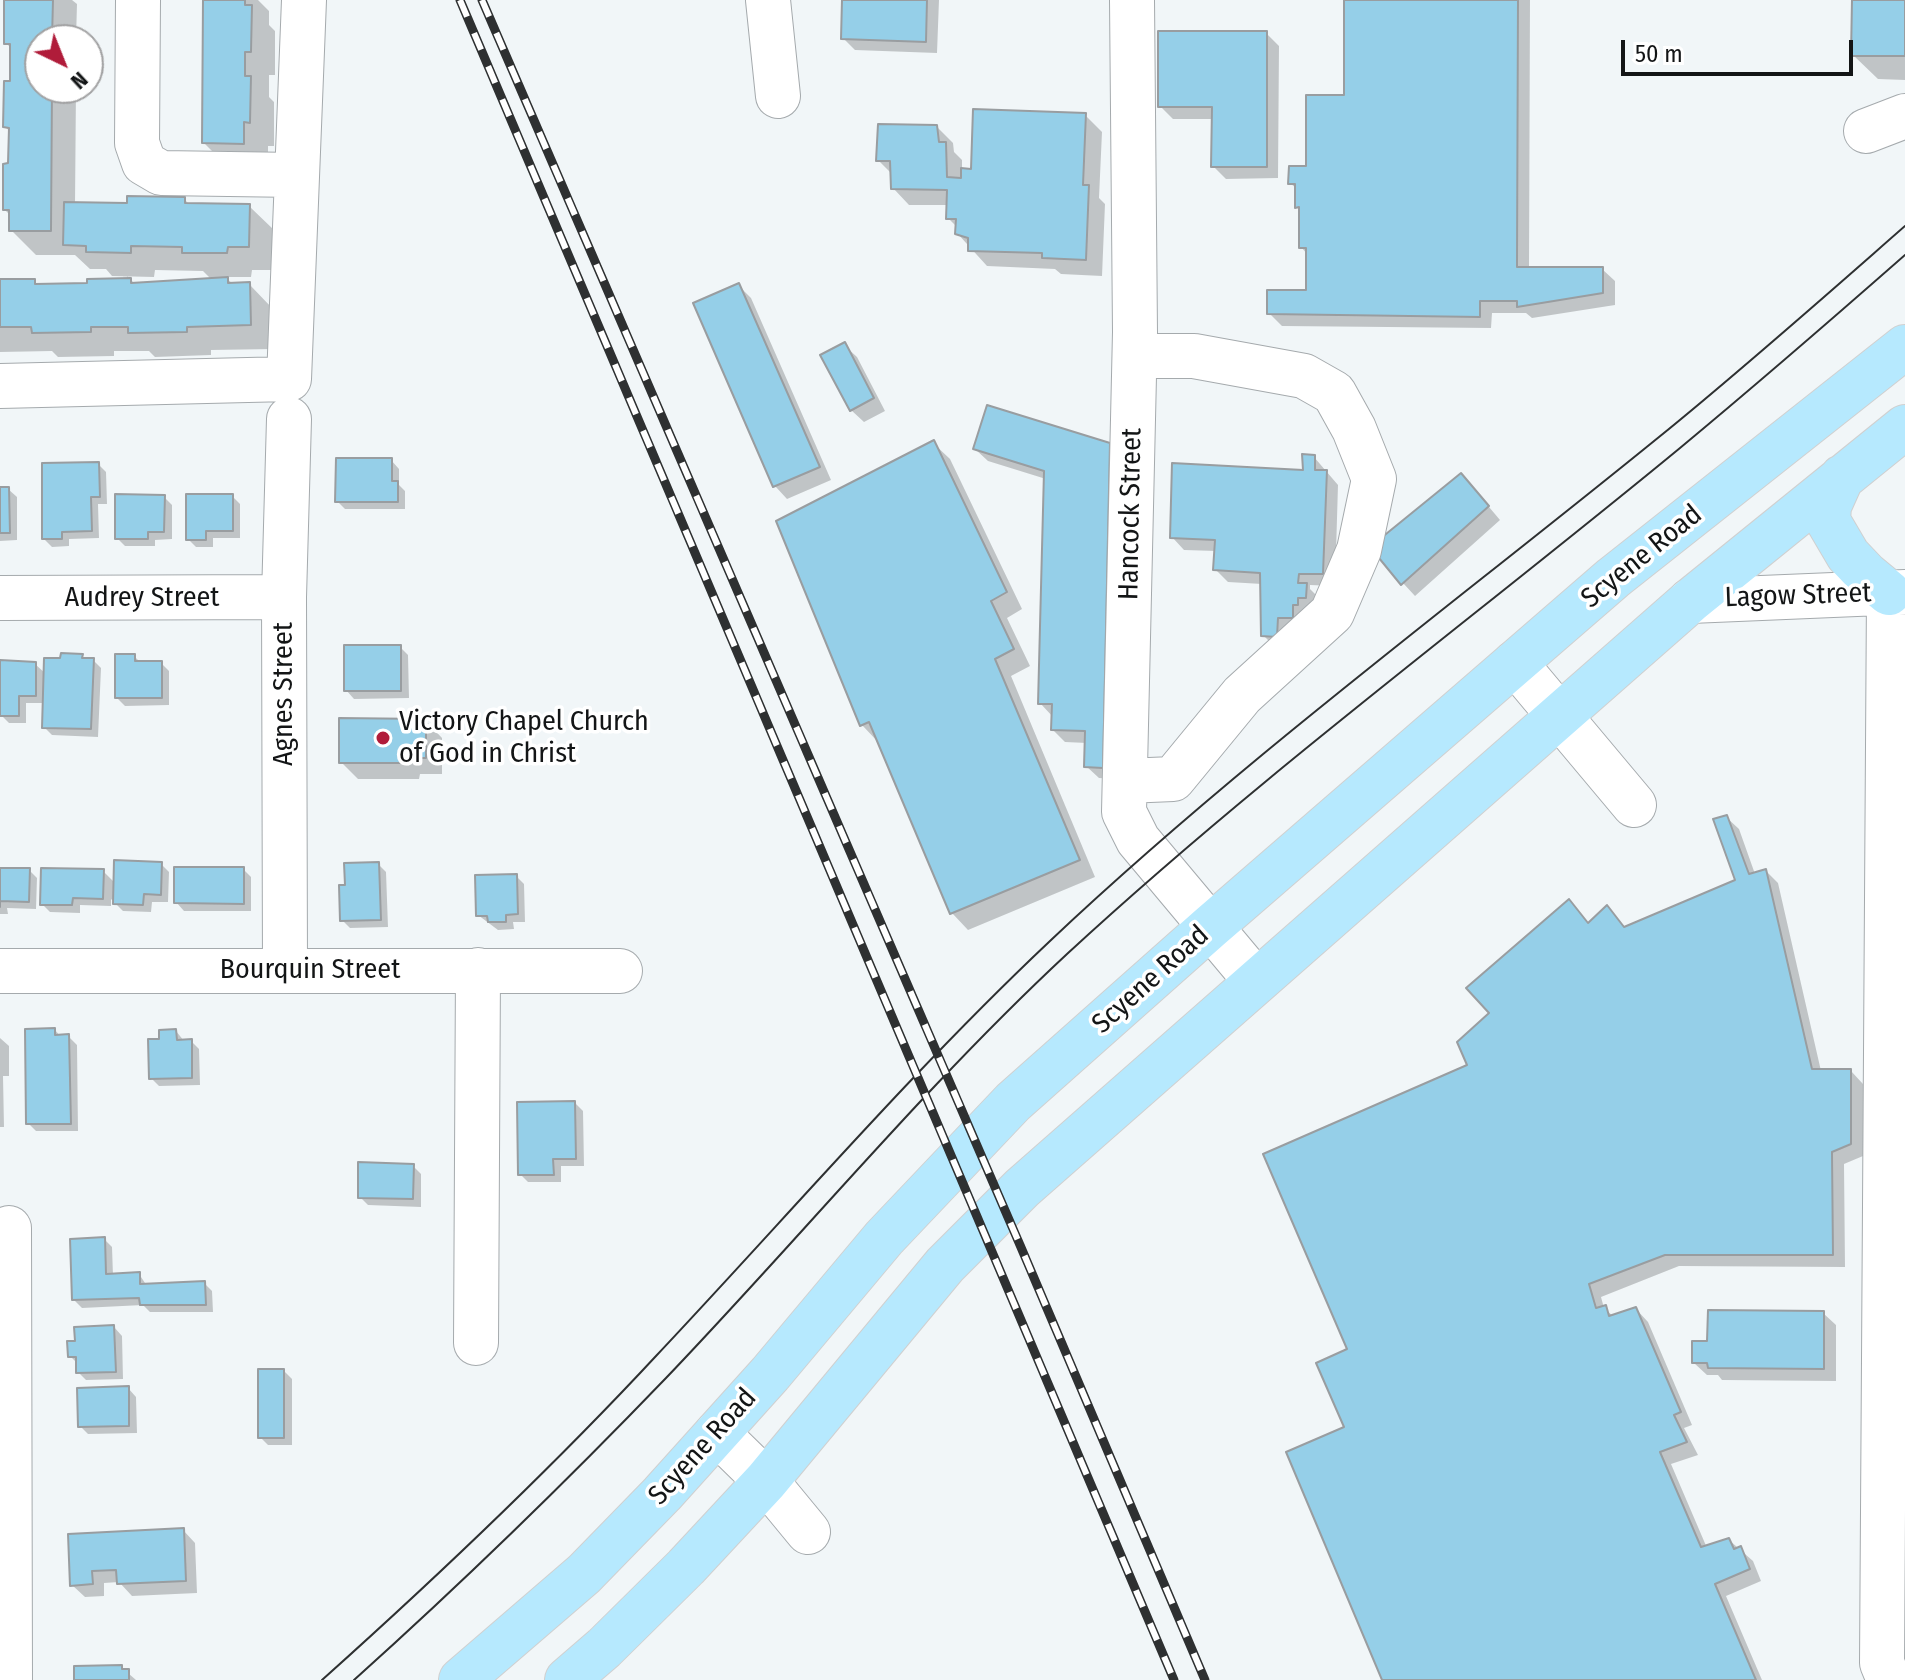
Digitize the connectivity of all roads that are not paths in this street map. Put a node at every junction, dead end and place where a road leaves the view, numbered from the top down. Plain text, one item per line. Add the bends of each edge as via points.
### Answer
1 (138, 0) edge
2 (768, 0) edge
3 (1132, 0) edge
4 (304, 19) edge
5 (778, 96) dead end
6 (297, 175) junction
7 (1905, 347) edge
8 (1135, 356) junction
9 (0, 386) edge
10 (289, 399) junction
11 (1905, 427) edge
12 (1842, 477) junction
13 (1897, 592) edge
14 (284, 597) junction
15 (0, 598) edge
16 (1690, 601) junction
17 (1515, 663) junction
18 (1559, 716) junction
19 (1126, 781) junction
20 (1634, 805) dead end
21 (1209, 928) junction
22 (285, 969) junction
23 (478, 970) junction
24 (0, 971) edge
25 (620, 971) dead end
26 (1256, 981) junction
27 (9, 1228) dead end
28 (476, 1343) dead end
29 (717, 1433) junction
30 (766, 1481) junction
31 (5, 1502) edge
32 (808, 1532) dead end
33 (10, 1680) edge
34 (461, 1680) edge
35 (567, 1680) edge
36 (1889, 1680) edge

1 - 6 street via 137,143 144,163 161,173
2 - 5 street
3 - 8 street, Hancock Street
4 - 6 street, Agnes Street
6 - 10 street, Agnes Street
7 - 17 main road, Scyene Road via 1613,578
8 - 19 street, Hancock Street
8 - 19 street via 1194,356 1304,376 1334,393 1374,479 1359,550 1332,613 1242,695 1173,779
9 - 10 street
10 - 14 street, Agnes Street
11 - 12 main road
12 - 13 main road via 1828,521 1866,574
12 - 16 main road
13 - 16 street, Lagow Street
13 - 36 street via 1882,1663
14 - 15 street, Audrey Street
14 - 22 street, Agnes Street
16 - 18 main road
17 - 18 street
17 - 21 main road, Scyene Road
18 - 20 street
18 - 26 main road
19 - 21 street, Hancock Street via 1124,812 1138,840
21 - 26 street, Hancock Street
21 - 29 main road, Scyene Road via 964,1152
22 - 23 street, Bourquin Street
22 - 24 street, Bourquin Street
23 - 25 street, Bourquin Street
23 - 28 street
26 - 30 main road via 1022,1188 954,1256
27 - 31 street
29 - 30 street
29 - 34 main road, Scyene Road via 584,1574
30 - 32 street
30 - 35 main road via 686,1567
31 - 33 street

